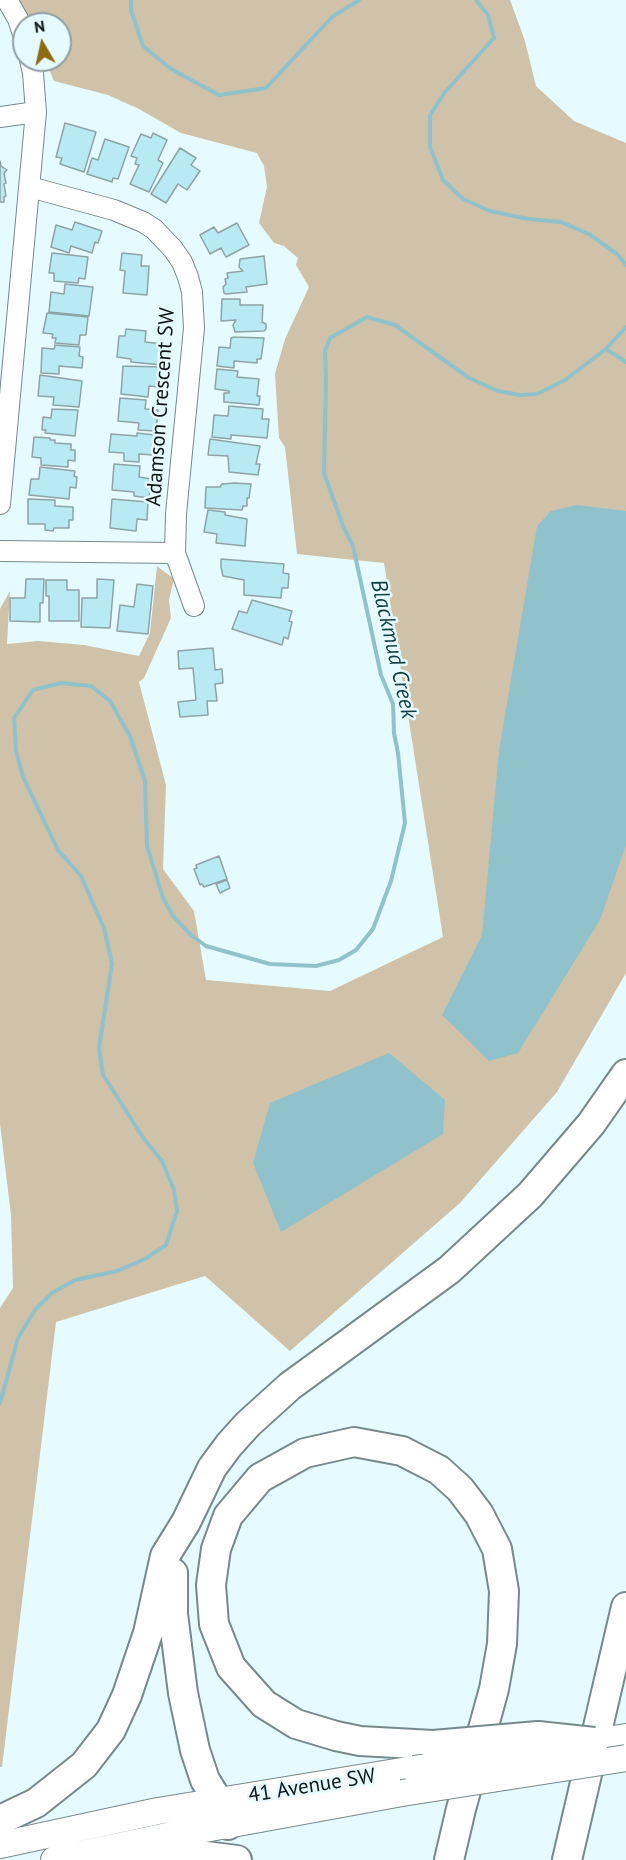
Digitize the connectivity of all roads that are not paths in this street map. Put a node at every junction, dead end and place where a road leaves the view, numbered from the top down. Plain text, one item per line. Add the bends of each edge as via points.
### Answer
1 (33, 72) edge
2 (36, 112) junction
3 (0, 117) edge
4 (30, 187) junction
5 (9, 326) edge
6 (0, 504) edge
7 (0, 551) edge
8 (176, 553) junction
9 (194, 606) dead end
10 (626, 1074) edge
11 (186, 1522) junction
12 (626, 1606) edge
13 (626, 1737) edge
14 (594, 1742) junction
15 (626, 1758) edge
16 (223, 1813) junction
17 (0, 1820) edge
18 (0, 1845) edge
19 (54, 1860) edge
20 (71, 1860) edge
21 (237, 1860) edge
22 (449, 1860) edge
23 (567, 1860) edge

1 - 2 street
2 - 3 street
2 - 4 street
4 - 5 street
4 - 8 street, Adamson Crescent SW via 143,222 174,249 188,277 194,327 176,514
5 - 6 street
7 - 8 street
8 - 9 street, Adamson Crescent SW
10 - 11 highway via 591,1124 530,1195 449,1270 290,1386 248,1424 212,1468
11 - 16 highway via 173,1574 173,1614 183,1693 195,1750 205,1780
11 - 17 highway via 165,1556 148,1633 111,1730 84,1765 36,1803
12 - 23 highway
13 - 14 main road, 41 Avenue SW
14 - 16 main road, 41 Avenue SW, bridge via 414,1769
14 - 22 highway, bridge via 538,1736 433,1744 360,1741 296,1724 264,1704 231,1667 214,1624 210,1585 216,1549 228,1516 260,1478 305,1452 354,1443 402,1451 439,1470 460,1489 479,1514 497,1549 504,1591 502,1644 494,1689 460,1809
15 - 16 main road, 41 Avenue SW, bridge via 402,1793
16 - 18 main road, 41 Avenue SW via 158,1811
16 - 19 main road, 41 Avenue SW via 128,1843
20 - 21 highway via 179,1854

